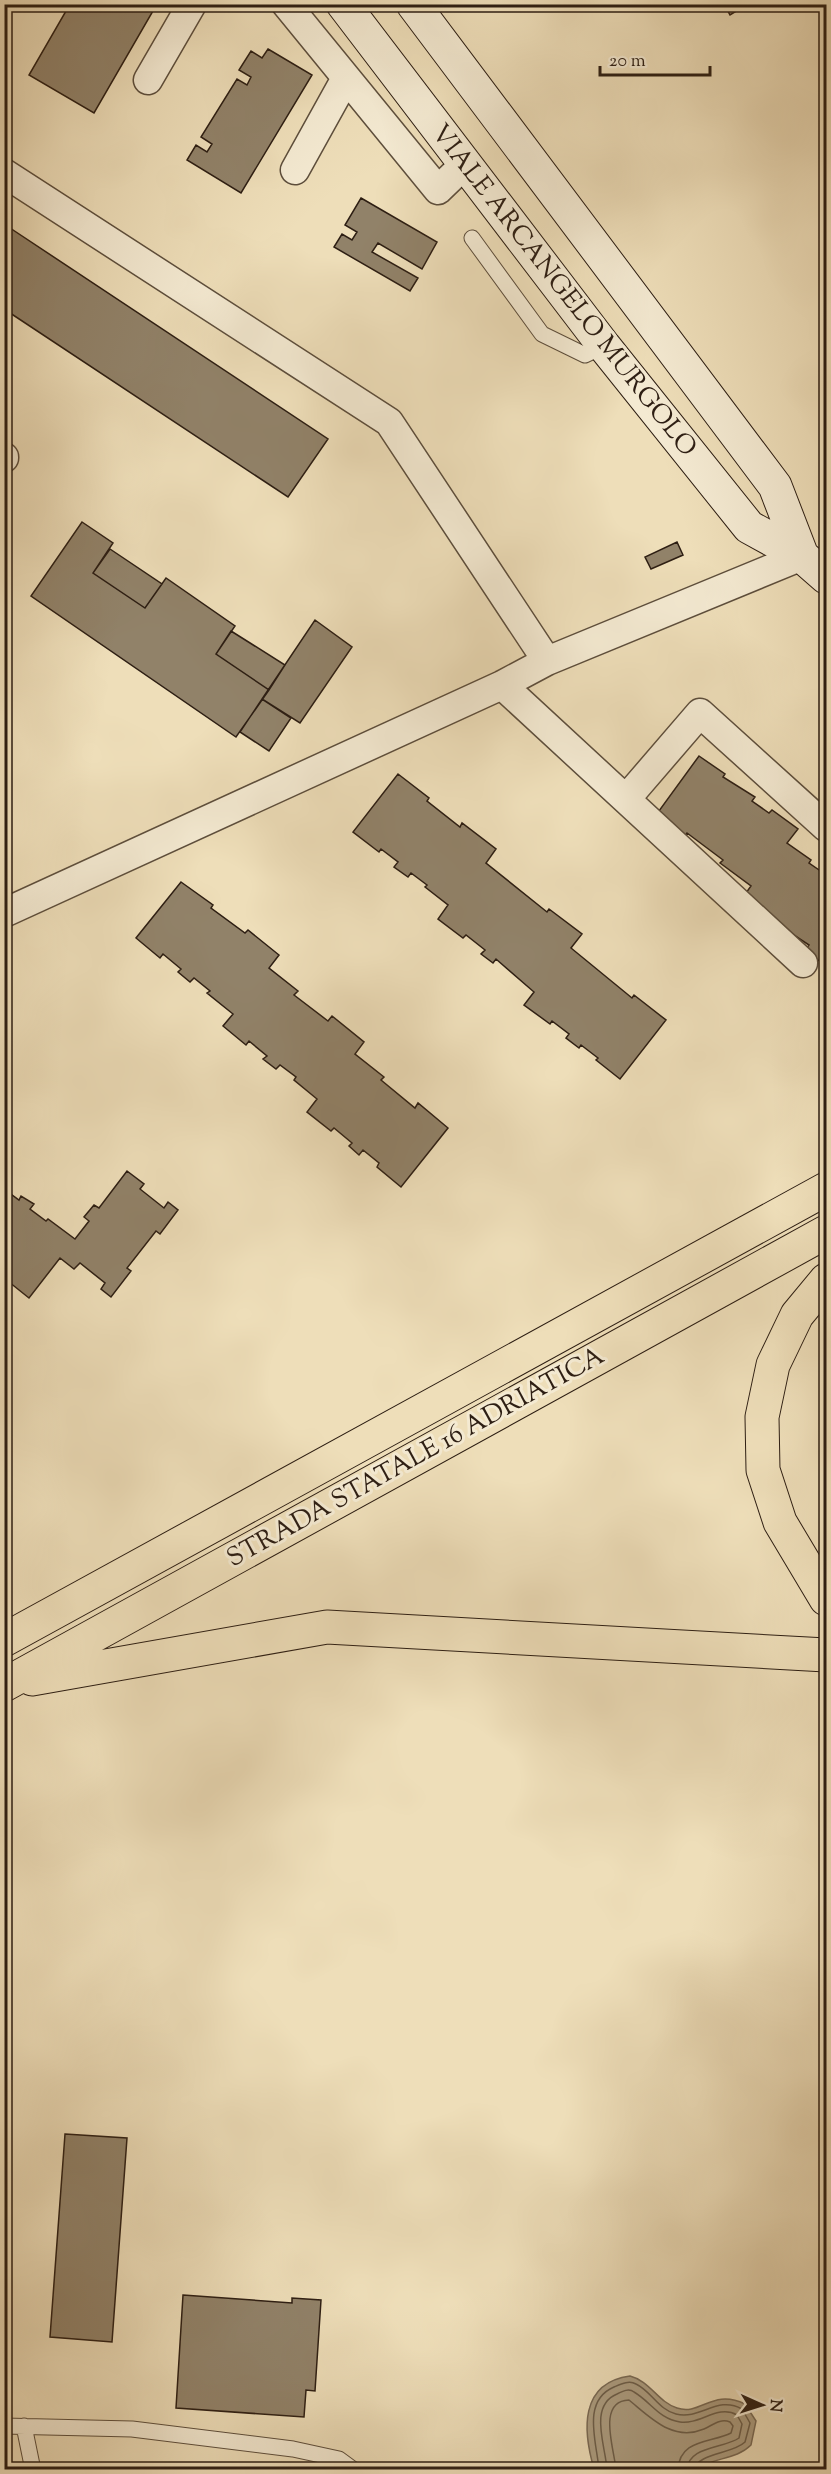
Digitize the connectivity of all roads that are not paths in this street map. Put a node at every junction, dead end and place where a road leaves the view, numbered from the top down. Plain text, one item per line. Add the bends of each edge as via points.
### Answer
1 (192, 4) edge
2 (286, 4) edge
3 (343, 4) edge
4 (420, 10) edge
5 (345, 78) junction
6 (148, 80) dead end
7 (465, 164) junction
8 (295, 170) dead end
9 (4, 173) edge
10 (472, 238) dead end
11 (604, 346) junction
12 (802, 556) junction
13 (826, 577) edge
14 (548, 661) junction
15 (502, 685) junction
16 (626, 799) junction
17 (826, 826) edge
18 (4, 913) edge
19 (803, 963) dead end
20 (826, 1189) edge
21 (826, 1232) edge
22 (826, 1280) edge
23 (826, 1599) edge
24 (4, 1640) edge
25 (826, 1655) edge
26 (6, 1684) edge
27 (4, 2426) edge
28 (24, 2426) junction
29 (33, 2469) edge
30 (354, 2469) edge

1 - 6 street
2 - 5 street
3 - 7 main road, VIALE ARCANGELO MURGOLO
4 - 12 main road, VIALE ARCANGELO MURGOLO via 775,486
5 - 7 street via 438,190
5 - 8 street
7 - 11 main road, VIALE ARCANGELO MURGOLO
9 - 14 street via 389,422
10 - 11 lane via 542,334 585,355
11 - 12 main road, VIALE ARCANGELO MURGOLO via 748,527
12 - 13 main road, VIALE ARCANGELO MURGOLO
12 - 14 street
14 - 15 street
15 - 16 street
15 - 18 street
16 - 17 street via 700,712
16 - 19 street
20 - 24 highway, STRADA STATALE 16 ADRIATICA
21 - 26 highway, STRADA STATALE 16 ADRIATICA
22 - 23 highway via 797,1315 772,1365 762,1417 763,1470 780,1522
25 - 26 highway via 327,1627
27 - 28 lane
28 - 29 lane
28 - 30 lane via 132,2429 293,2449 339,2459

